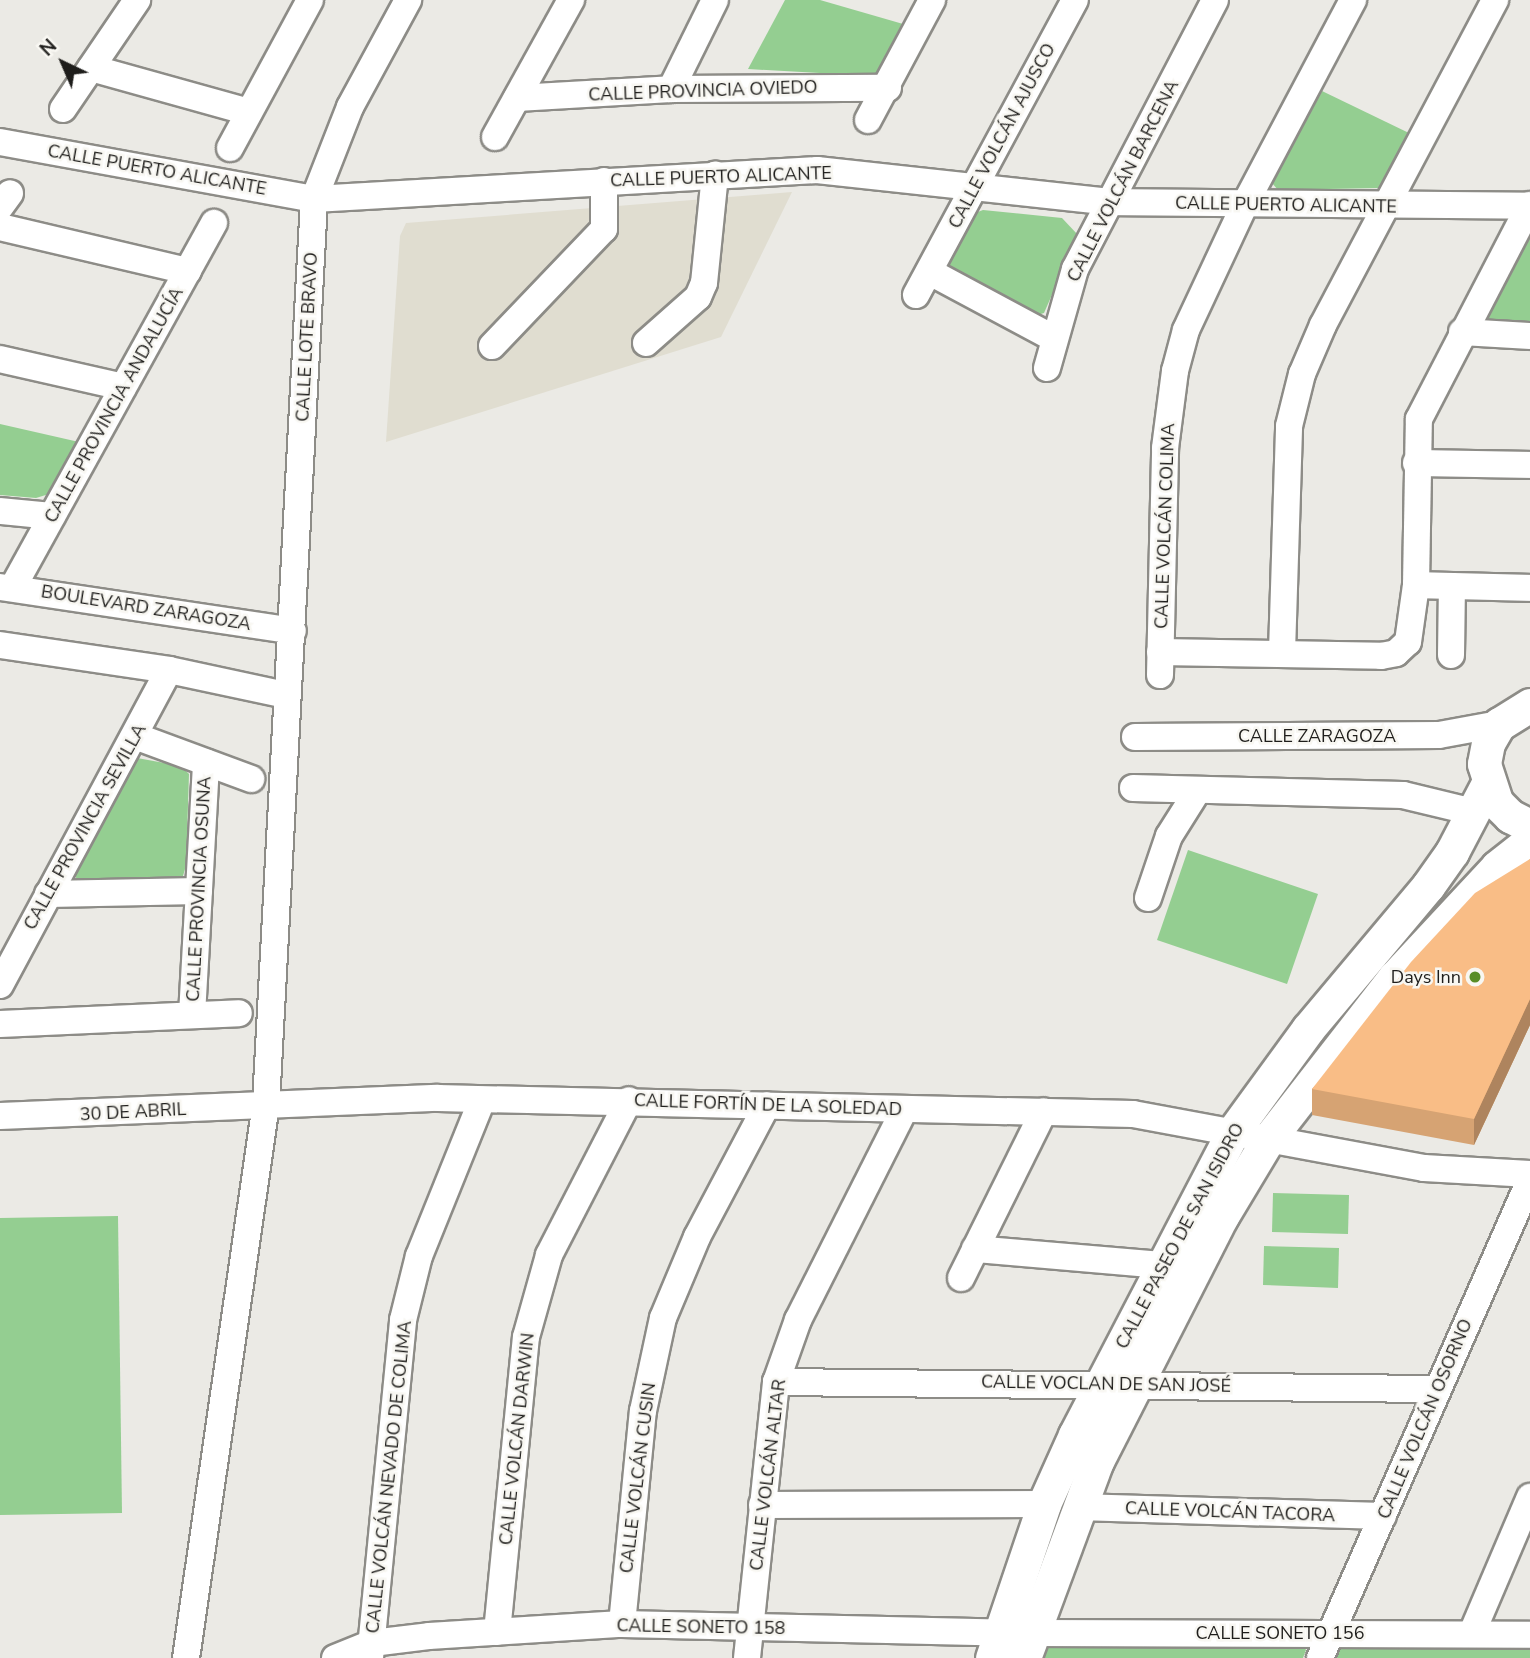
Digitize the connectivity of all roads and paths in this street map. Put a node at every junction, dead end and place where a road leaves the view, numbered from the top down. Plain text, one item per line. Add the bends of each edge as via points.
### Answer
1 (137, 0) edge
2 (310, 0) edge
3 (408, 0) edge
4 (571, 0) edge
5 (715, 0) edge
6 (932, 0) edge
7 (1075, 0) edge
8 (1215, 0) edge
9 (1353, 0) edge
10 (1495, 0) edge
11 (91, 68) junction
12 (888, 88) junction
13 (671, 89) junction
14 (517, 98) junction
15 (63, 109) dead end
16 (249, 112) junction
17 (868, 120) dead end
18 (495, 137) dead end
19 (0, 142) edge
20 (230, 148) dead end
21 (715, 175) junction
22 (604, 181) junction
23 (975, 188) junction
24 (314, 199) junction
25 (1112, 202) junction
26 (1245, 204) junction
27 (1386, 206) junction
28 (1530, 206) edge
29 (214, 223) dead end
30 (0, 227) edge
31 (188, 271) junction
32 (930, 272) junction
33 (916, 295) dead end
34 (1462, 332) junction
35 (1530, 336) edge
36 (1053, 338) junction
37 (646, 343) dead end
38 (492, 345) dead end
39 (0, 359) edge
40 (1047, 368) dead end
41 (123, 387) junction
42 (1416, 463) junction
43 (1530, 465) edge
44 (0, 511) edge
45 (52, 516) junction
46 (1416, 585) junction
47 (1452, 586) junction
48 (7, 587) edge
49 (1530, 588) edge
50 (293, 631) junction
51 (0, 645) edge
52 (1282, 652) junction
53 (1451, 655) dead end
54 (169, 670) junction
55 (286, 695) junction
56 (1530, 705) edge
57 (1499, 724) junction
58 (135, 736) junction
59 (1135, 737) dead end
60 (206, 762) junction
61 (251, 779) dead end
62 (1133, 788) dead end
63 (1198, 790) junction
64 (1481, 799) junction
65 (1530, 826) edge
66 (1530, 841) edge
67 (199, 891) junction
68 (48, 894) junction
69 (1148, 898) dead end
70 (0, 985) edge
71 (239, 1013) dead end
72 (192, 1015) junction
73 (0, 1024) edge
74 (482, 1100) junction
75 (629, 1100) junction
76 (266, 1104) junction
77 (767, 1105) junction
78 (904, 1110) junction
79 (1045, 1111) junction
80 (0, 1116) edge
81 (1233, 1132) junction
82 (1267, 1142) junction
83 (1530, 1174) edge
84 (1530, 1180) edge
85 (975, 1250) junction
86 (1160, 1265) junction
87 (961, 1278) dead end
88 (776, 1382) junction
89 (1101, 1383) junction
90 (1134, 1383) junction
91 (1436, 1389) junction
92 (1530, 1497) edge
93 (1044, 1504) junction
94 (762, 1505) junction
95 (1078, 1507) junction
96 (1383, 1517) junction
97 (622, 1625) junction
98 (750, 1628) junction
99 (497, 1632) junction
100 (1472, 1633) junction
101 (1331, 1634) junction
102 (1530, 1634) edge
103 (1011, 1645) edge
104 (371, 1651) edge
105 (186, 1658) edge
106 (335, 1658) edge
107 (747, 1658) edge
108 (1320, 1658) edge

1 - 11 street
2 - 16 street
3 - 24 street, CALLE LOTE BRAVO via 350,107
4 - 14 street
5 - 13 street
6 - 12 street
7 - 23 street, CALLE VOLCÁN AJUSCO
8 - 25 street, CALLE VOLCÁN BARCENA
9 - 26 street, CALLE VOLCÁN COLIMA
10 - 27 street
11 - 15 street
11 - 16 street
12 - 13 street, CALLE PROVINCIA OVIEDO
12 - 17 street
13 - 14 street, CALLE PROVINCIA OVIEDO
14 - 18 street
16 - 20 street
19 - 24 street, CALLE PUERTO ALICANTE
21 - 22 street, CALLE PUERTO ALICANTE
21 - 23 street, CALLE PUERTO ALICANTE via 817,170
21 - 37 street via 704,283 691,305
22 - 24 street, CALLE PUERTO ALICANTE
22 - 38 street via 604,229
23 - 25 street, CALLE PUERTO ALICANTE
23 - 32 street, CALLE VOLCÁN AJUSCO
24 - 50 street, CALLE LOTE BRAVO
25 - 26 street, CALLE PUERTO ALICANTE
25 - 36 street, CALLE VOLCÁN BARCENA via 1075,269
26 - 27 street, CALLE PUERTO ALICANTE
26 - 52 street, CALLE VOLCÁN COLIMA via 1201,292 1175,371 1165,448 1160,663
27 - 28 street, CALLE PUERTO ALICANTE
27 - 52 street via 1323,325 1302,374 1289,426
28 - 34 street
29 - 31 street, CALLE PROVINCIA ANDALUCÍA
30 - 31 street
31 - 41 street, CALLE PROVINCIA ANDALUCÍA
32 - 33 street, CALLE VOLCÁN AJUSCO
32 - 36 street
34 - 35 street
34 - 42 street via 1425,402
36 - 40 street, CALLE VOLCÁN BARCENA
39 - 41 street
41 - 45 street, CALLE PROVINCIA ANDALUCÍA
42 - 43 street
42 - 46 street
44 - 45 street
45 - 48 street, CALLE PROVINCIA ANDALUCÍA
46 - 47 street
46 - 52 street via 1408,642 1396,653
47 - 49 street
47 - 53 street
48 - 50 street, BOULEVARD ZARAGOZA
50 - 55 street, CALLE LOTE BRAVO
51 - 54 street
54 - 55 street
54 - 58 street, CALLE PROVINCIA SEVILLA
55 - 76 street, CALLE LOTE BRAVO
56 - 57 main road
57 - 59 street, CALLE ZARAGOZA via 1439,735
57 - 64 main road via 1488,743
58 - 60 street
58 - 68 street, CALLE PROVINCIA SEVILLA
60 - 61 street
60 - 67 street, CALLE PROVINCIA OSUNA
62 - 63 street
63 - 64 street
63 - 69 street via 1169,836
64 - 65 main road
64 - 81 main road, CALLE PASEO DE SAN ISIDRO via 1428,886 1308,1029
66 - 82 main road, CALLE PASEO DE SAN ISIDRO via 1488,877 1394,978
67 - 68 street
67 - 72 street, CALLE PROVINCIA OSUNA
68 - 70 street, CALLE PROVINCIA SEVILLA
71 - 72 street
72 - 73 street
74 - 75 street, CALLE FORTÍN DE LA SOLEDAD
74 - 76 street, CALLE FORTÍN DE LA SOLEDAD
74 - 104 street, CALLE VOLCÁN NEVADO DE COLIMA via 419,1256 403,1320
75 - 77 street, CALLE FORTÍN DE LA SOLEDAD
75 - 99 street, CALLE VOLCÁN DARWIN via 549,1255 526,1338
76 - 80 street, 30 DE ABRIL via 130,1114
76 - 105 street, CALLE LOTE BRAVO
77 - 78 street, CALLE FORTÍN DE LA SOLEDAD
77 - 97 street, CALLE VOLCÁN CUSIN via 697,1237 663,1318 643,1411
78 - 79 street, CALLE FORTÍN DE LA SOLEDAD
78 - 88 street, CALLE VOLCÁN ALTAR via 799,1320
79 - 81 street, CALLE FORTÍN DE LA SOLEDAD via 1133,1114
79 - 85 street
81 - 82 street, CALLE FORTÍN DE LA SOLEDAD
81 - 86 main road, CALLE PASEO DE SAN ISIDRO
82 - 83 street, CALLE FORTÍN DE LA SOLEDAD via 1423,1168
82 - 90 main road, CALLE PASEO DE SAN ISIDRO
84 - 91 street, CALLE VOLCÁN OSORNO
85 - 86 street
85 - 87 street
86 - 89 main road, CALLE PASEO DE SAN ISIDRO
88 - 89 street, CALLE VOCLAN DE SAN JOSÉ
88 - 94 street, CALLE VOLCÁN ALTAR
89 - 90 street, CALLE VOCLAN DE SAN JOSÉ
89 - 93 main road, CALLE PASEO DE SAN ISIDRO
90 - 91 street, CALLE VOCLAN DE SAN JOSÉ
90 - 95 main road, CALLE PASEO DE SAN ISIDRO
91 - 96 street, CALLE VOLCÁN OSORNO
92 - 100 street
93 - 94 street
93 - 103 main road, CALLE PASEO DE SAN ISIDRO
94 - 98 street, CALLE VOLCÁN ALTAR
95 - 96 street, CALLE VOLCÁN TACORA
95 - 103 main road, CALLE PASEO DE SAN ISIDRO
96 - 101 street, CALLE VOLCÁN OSORNO
97 - 98 street, CALLE SONETO 158
97 - 99 street, CALLE SONETO 158
98 - 103 street, CALLE SONETO 158
98 - 107 street, CALLE VOLCÁN ALTAR
99 - 104 street, CALLE SONETO 158
100 - 101 street, CALLE SONETO 156
100 - 102 street, CALLE SONETO 156
101 - 103 street, CALLE SONETO 156
101 - 108 street, CALLE VOLCÁN OSORNO
104 - 106 street, CALLE SONETO 158

